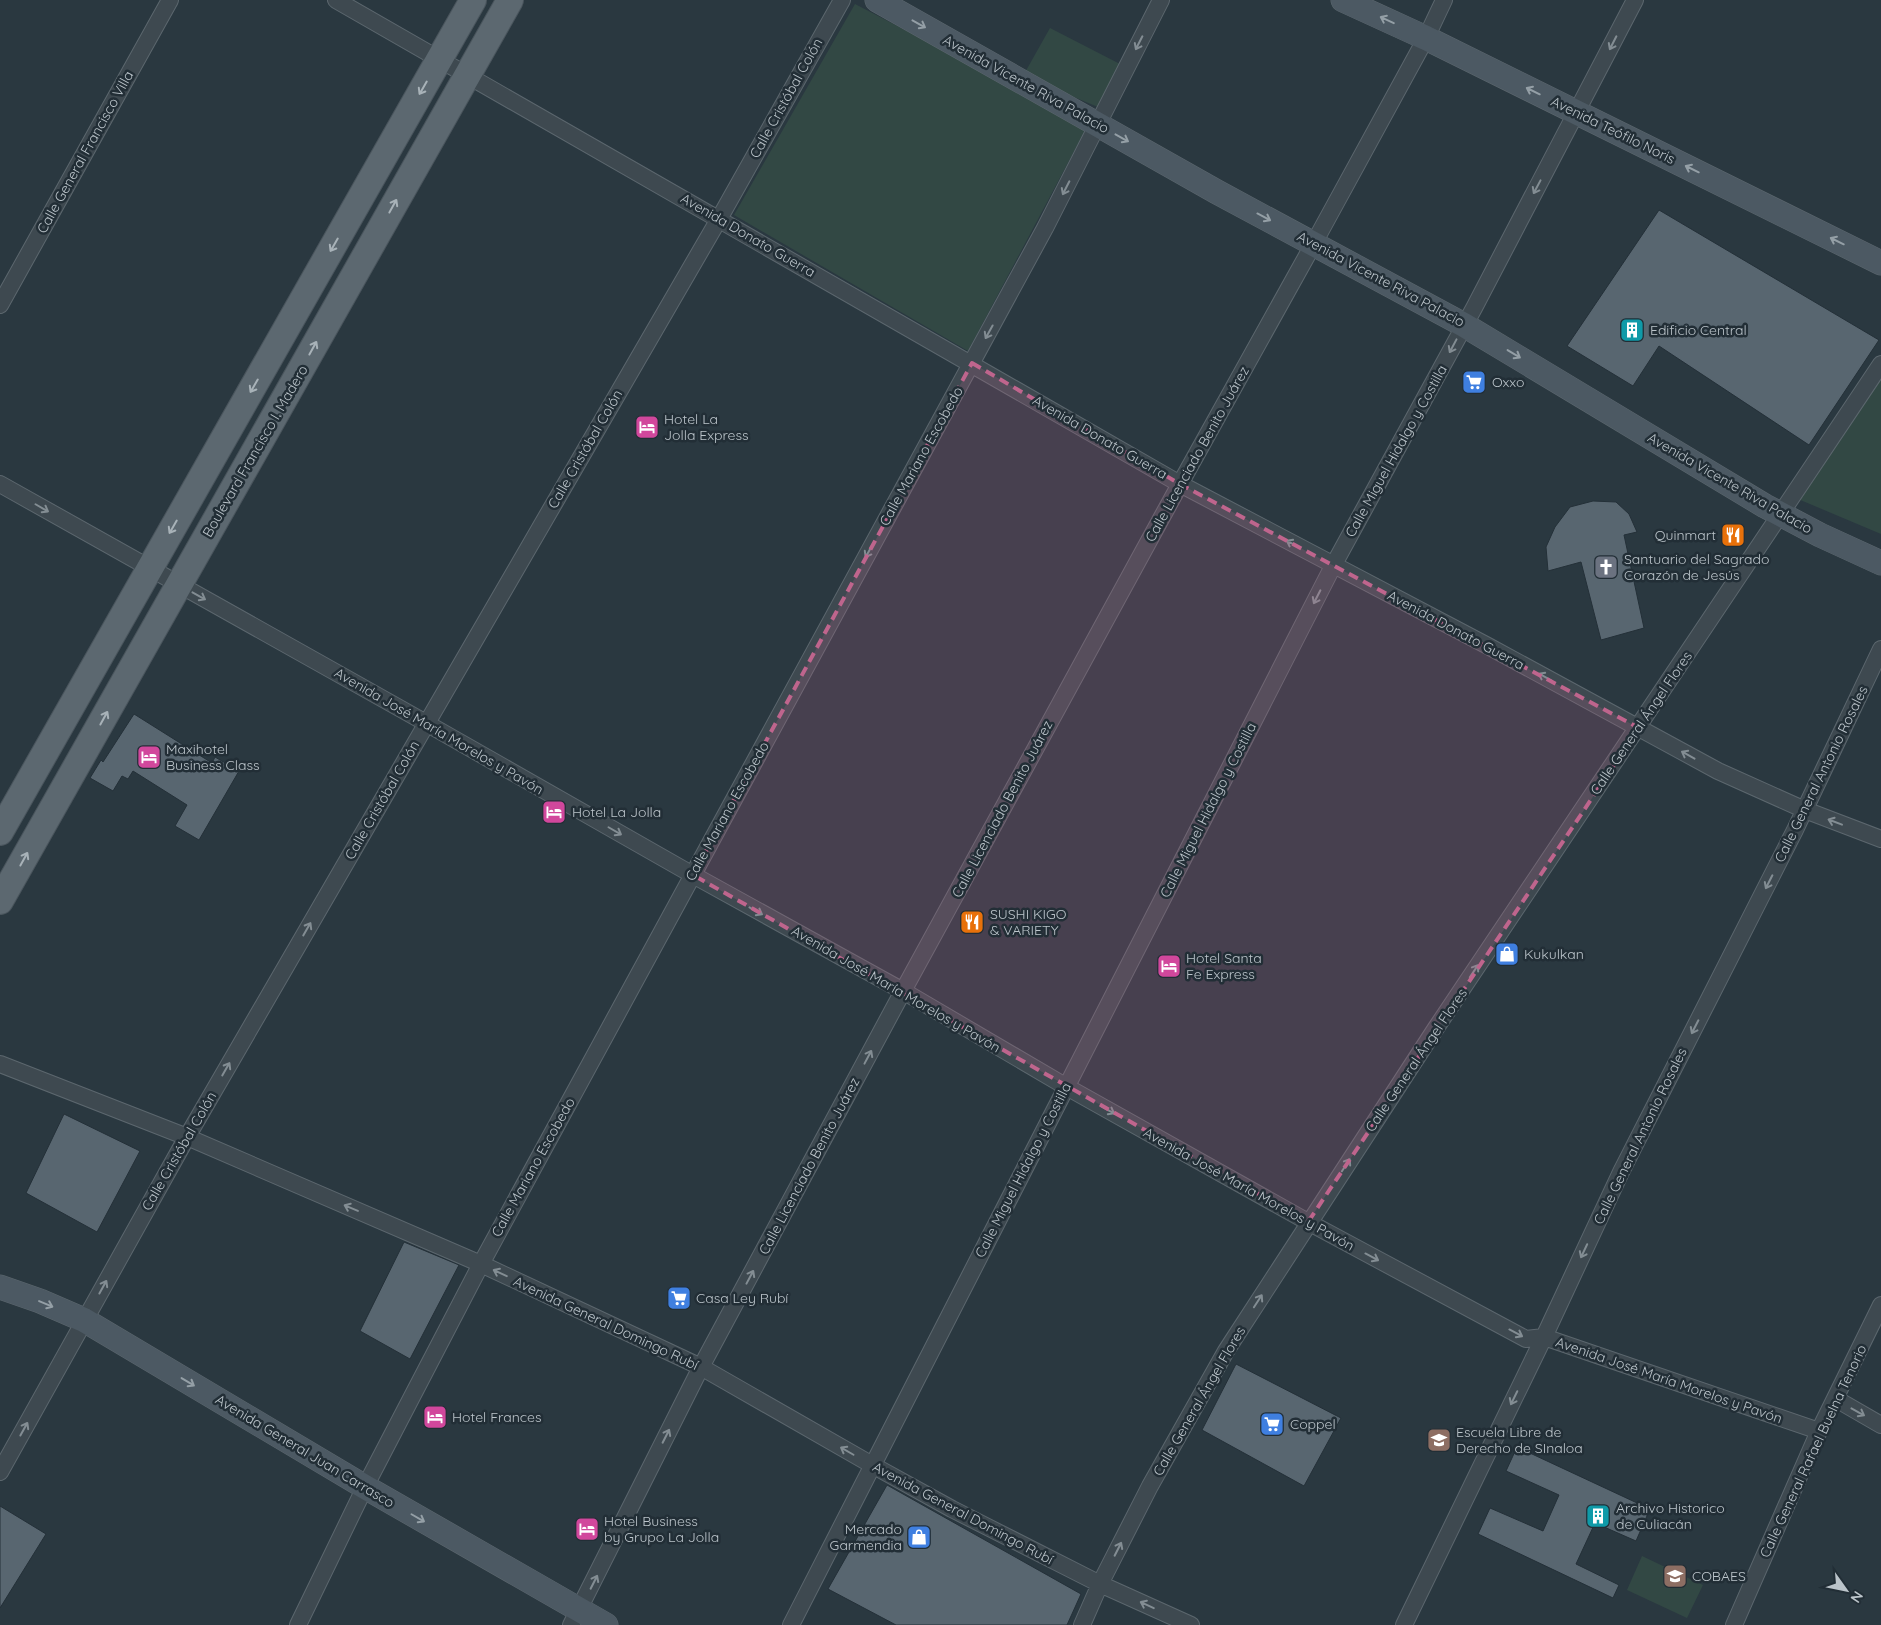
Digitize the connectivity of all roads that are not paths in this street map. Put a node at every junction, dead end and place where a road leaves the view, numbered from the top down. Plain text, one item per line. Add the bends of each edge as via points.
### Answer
1 (170, 0) edge
2 (336, 0) edge
3 (473, 0) edge
4 (510, 0) edge
5 (842, 0) edge
6 (877, 0) edge
7 (1161, 0) edge
8 (1343, 0) edge
9 (1444, 0) edge
10 (1635, 0) edge
11 (1426, 38) junction
12 (439, 59) junction
13 (467, 75) junction
14 (1577, 113) junction
15 (1098, 125) junction
16 (719, 218) junction
17 (1314, 243) junction
18 (1881, 263) edge
19 (0, 305) edge
20 (1464, 324) junction
21 (972, 363) junction
22 (1881, 364) edge
23 (0, 484) edge
24 (1180, 484) junction
25 (1780, 512) junction
26 (1881, 563) edge
27 (1333, 566) junction
28 (150, 569) junction
29 (179, 585) junction
30 (1881, 649) edge
31 (426, 723) junction
32 (1639, 728) junction
33 (1804, 810) junction
34 (0, 832) edge
35 (1881, 839) edge
36 (693, 876) junction
37 (0, 902) edge
38 (903, 992) junction
39 (0, 1064) edge
40 (1065, 1086) junction
41 (186, 1137) junction
42 (1308, 1222) junction
43 (481, 1264) junction
44 (0, 1287) edge
45 (1881, 1305) edge
46 (84, 1320) junction
47 (1544, 1337) junction
48 (701, 1367) junction
49 (1836, 1399) junction
50 (1881, 1424) edge
51 (1819, 1431) junction
52 (874, 1466) junction
53 (0, 1472) edge
54 (365, 1487) junction
55 (1100, 1584) junction
56 (575, 1618) edge
57 (298, 1625) edge
58 (606, 1625) edge
59 (791, 1625) edge
60 (1082, 1625) edge
61 (1191, 1625) edge
62 (1404, 1625) edge
63 (1734, 1625) edge

1 - 19 street, Calle General Francisco Villa
2 - 12 street, Avenida Donato Guerra
3 - 12 main road
4 - 13 main road, Boulevard Francisco I. Madero
5 - 16 street, Calle Cristóbal Colón
6 -> 15 main road, Avenida Vicente Riva Palacio
7 -> 15 street, Calle Mariano Escobedo
11 -> 8 main road, Avenida Teófilo Noris
9 - 11 street, Calle Licenciado Benito Juárez
10 -> 14 street, Calle Miguel Hidalgo y Costilla
14 -> 11 main road, Avenida Teófilo Noris
11 - 17 street, Calle Licenciado Benito Juárez
12 - 13 street, Avenida Donato Guerra
12 -> 28 main road
13 - 16 street, Avenida Donato Guerra
29 -> 13 main road, Boulevard Francisco I. Madero
18 -> 14 main road, Avenida Teófilo Noris
14 -> 20 street, Calle Miguel Hidalgo y Costilla
15 -> 17 main road, Avenida Vicente Riva Palacio
15 -> 21 street, Calle Mariano Escobedo
16 - 21 street, Avenida Donato Guerra
16 - 31 street, Calle Cristóbal Colón
17 - 20 main road, Avenida Vicente Riva Palacio
17 - 24 street, Calle Licenciado Benito Juárez
20 -> 25 main road, Avenida Vicente Riva Palacio via 1689,461
20 -> 27 street, Calle Miguel Hidalgo y Costilla
21 - 24 street, Avenida Donato Guerra
21 -> 36 street, Calle Mariano Escobedo
22 - 25 street, Calle General Ángel Flores
23 -> 28 street, Avenida José María Morelos y Pavón
27 -> 24 street, Avenida Donato Guerra
24 - 38 street, Calle Licenciado Benito Juárez
25 - 26 main road, Avenida Vicente Riva Palacio via 1820,535
25 - 32 street, Calle General Ángel Flores
32 -> 27 street, Avenida Donato Guerra
27 -> 40 street, Calle Miguel Hidalgo y Costilla
28 - 29 street, Avenida José María Morelos y Pavón
28 - 34 main road
29 -> 31 street, Avenida José María Morelos y Pavón
37 -> 29 main road, Boulevard Francisco I. Madero
30 - 33 street, Calle General Antonio Rosales
31 -> 36 street, Avenida José María Morelos y Pavón
41 -> 31 street, Calle Cristóbal Colón
33 -> 32 street, Avenida Donato Guerra via 1718,771
42 -> 32 street, Calle General Ángel Flores
35 -> 33 street, Avenida Donato Guerra
33 -> 47 street, Calle General Antonio Rosales via 1620,1172
36 -> 38 street, Avenida José María Morelos y Pavón
36 - 43 street, Calle Mariano Escobedo
38 - 40 street, Avenida José María Morelos y Pavón
48 -> 38 street, Calle Licenciado Benito Juárez
39 - 41 street, Avenida General Domingo Rubí
40 -> 42 street, Avenida José María Morelos y Pavón
40 - 52 street, Calle Miguel Hidalgo y Costilla
43 -> 41 street, Avenida General Domingo Rubí
46 -> 41 street, Calle Cristóbal Colón
42 -> 47 street, Avenida José María Morelos y Pavón via 1526,1339
55 -> 42 street, Calle General Ángel Flores via 1150,1486 1226,1351
48 -> 43 street, Avenida General Domingo Rubí
43 - 54 street, Calle Mariano Escobedo
44 -> 46 main road, Avenida General Juan Carrasco
45 - 49 street, Calle General Rafael Buelna Tenorio
53 -> 46 street, Calle Cristóbal Colón
46 -> 54 main road, Avenida General Juan Carrasco
47 - 51 street, Avenida José María Morelos y Pavón
47 -> 62 street, Calle General Antonio Rosales
52 -> 48 street, Avenida General Domingo Rubí
56 -> 48 street, Calle Licenciado Benito Juárez
49 -> 50 street
49 - 51 street, Calle General Rafael Buelna Tenorio
51 - 63 street, Calle General Rafael Buelna Tenorio
52 - 55 street, Avenida General Domingo Rubí
52 - 59 street, Calle Miguel Hidalgo y Costilla
54 -> 56 main road, Avenida General Juan Carrasco
54 - 57 street, Calle Mariano Escobedo
55 - 60 street, Calle General Ángel Flores
61 -> 55 street, Avenida General Domingo Rubí
56 - 58 main road, Avenida General Juan Carrasco

